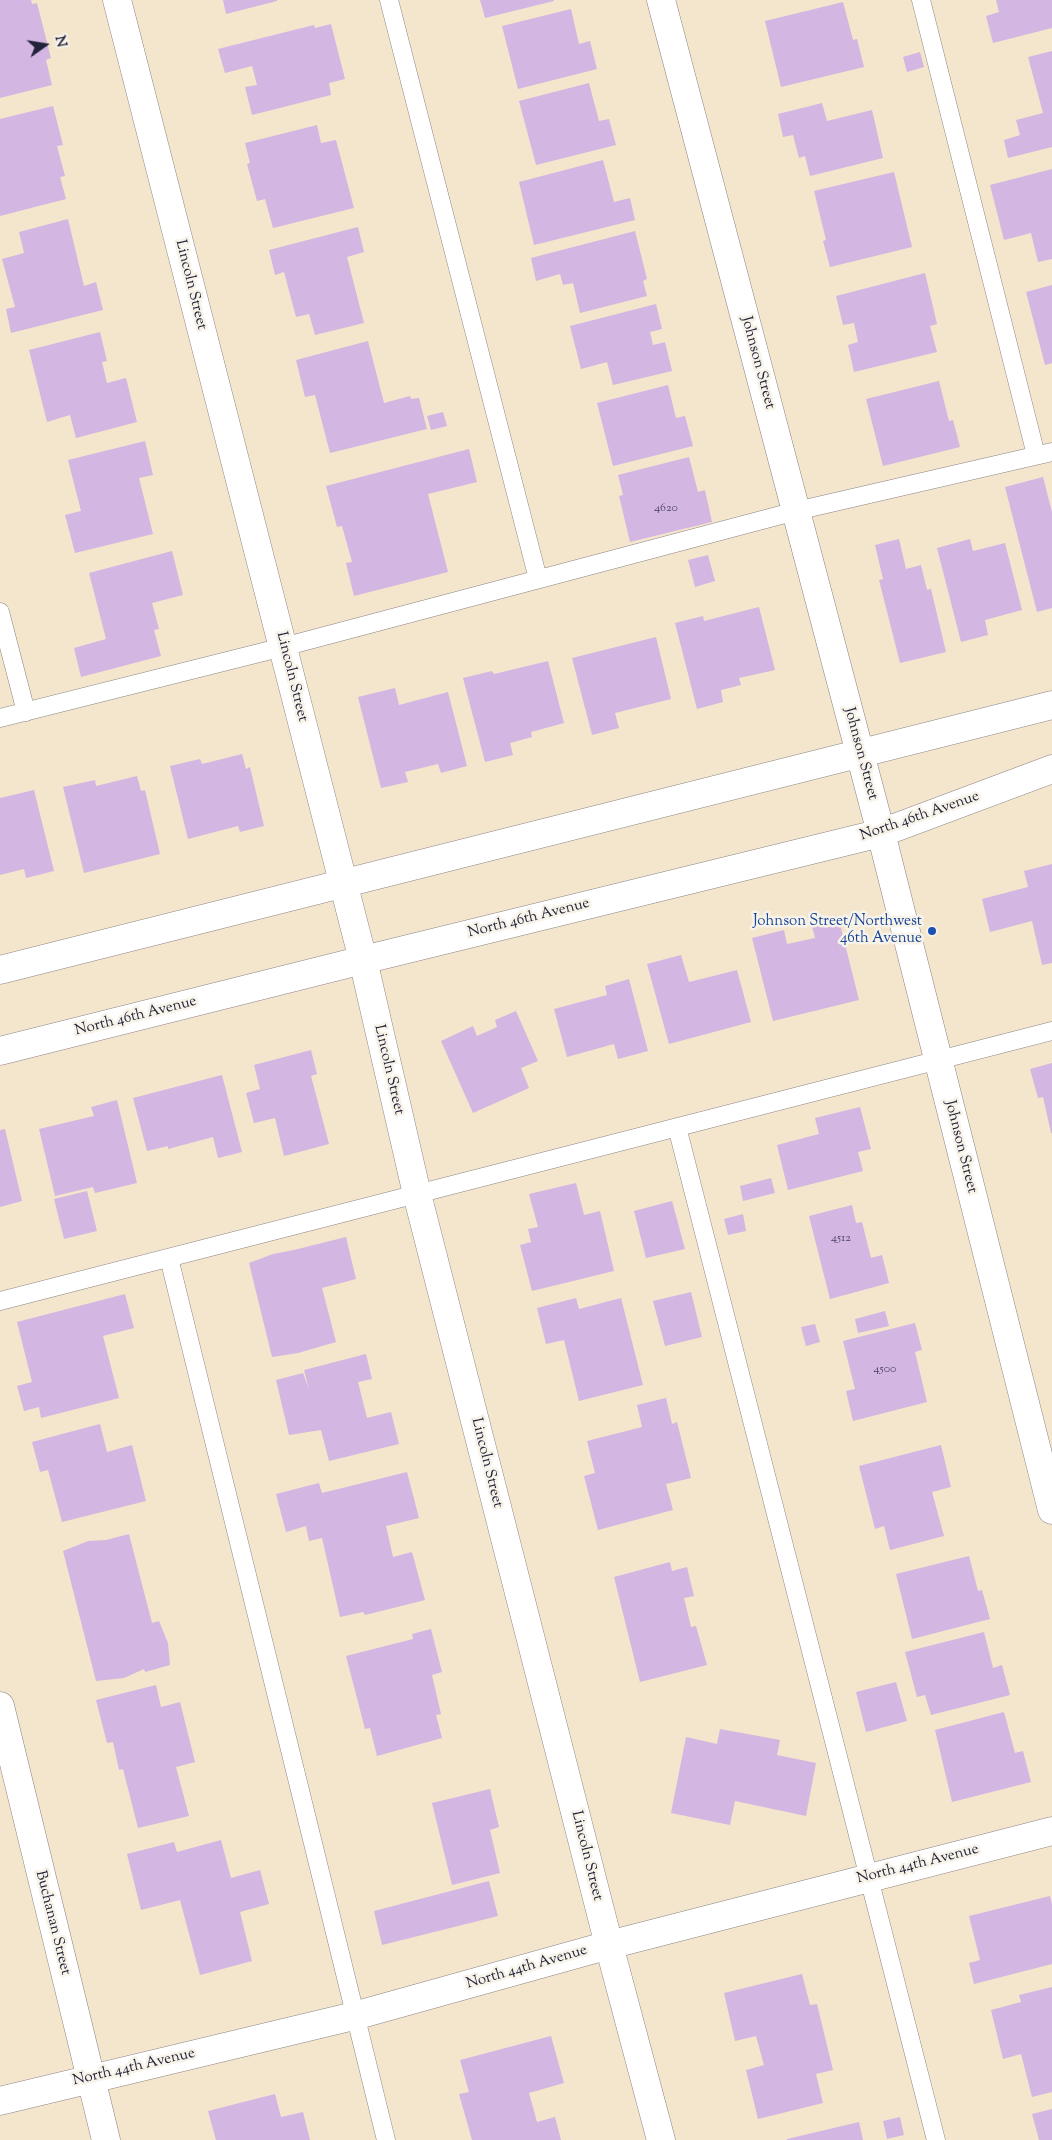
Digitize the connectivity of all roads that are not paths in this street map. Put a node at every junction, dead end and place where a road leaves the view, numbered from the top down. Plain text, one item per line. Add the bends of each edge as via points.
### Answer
1 (117, 0) edge
2 (389, 0) edge
3 (661, 0) edge
4 (921, 0) edge
5 (1044, 454) edge
6 (796, 512) junction
7 (538, 579) junction
8 (0, 612) edge
9 (283, 647) junction
10 (1052, 705) edge
11 (26, 712) junction
12 (0, 718) edge
13 (860, 754) junction
14 (1052, 769) edge
15 (880, 834) junction
16 (343, 882) junction
17 (363, 960) junction
18 (0, 970) edge
19 (1052, 1031) edge
20 (0, 1051) edge
21 (938, 1060) junction
22 (677, 1127) junction
23 (417, 1194) junction
24 (169, 1258) junction
25 (0, 1301) edge
26 (1052, 1510) edge
27 (0, 1706) edge
28 (1052, 1831) edge
29 (869, 1878) junction
30 (609, 1945) junction
31 (354, 2016) junction
32 (90, 2078) junction
33 (0, 2101) edge
34 (106, 2140) edge
35 (386, 2140) edge
36 (661, 2140) edge
37 (936, 2140) edge

1 - 9 street, Lincoln Street
2 - 7 lane
3 - 6 street, Johnson Street
4 - 5 lane
5 - 6 lane
6 - 7 lane
6 - 13 street, Johnson Street
7 - 9 lane
8 - 11 lane
9 - 11 lane
9 - 16 street, Lincoln Street
10 - 13 street
11 - 12 lane
13 - 15 street, Johnson Street
13 - 16 street
14 - 15 street, North 46th Avenue
15 - 17 street, North 46th Avenue
15 - 21 street, Johnson Street
16 - 17 street, Lincoln Street
16 - 18 street
17 - 20 street, North 46th Avenue
17 - 23 street, Lincoln Street
19 - 21 lane
21 - 22 lane
21 - 26 street, Johnson Street
22 - 23 lane
22 - 29 lane
23 - 24 lane
23 - 30 street, Lincoln Street
24 - 25 lane
24 - 31 lane
27 - 32 street, Buchanan Street
28 - 29 street, North 44th Avenue
29 - 30 street, North 44th Avenue
29 - 37 lane
30 - 31 street, North 44th Avenue
30 - 36 street, Lincoln Street
31 - 32 street, North 44th Avenue
31 - 35 lane
32 - 33 street, North 44th Avenue
32 - 34 street, Buchanan Street

